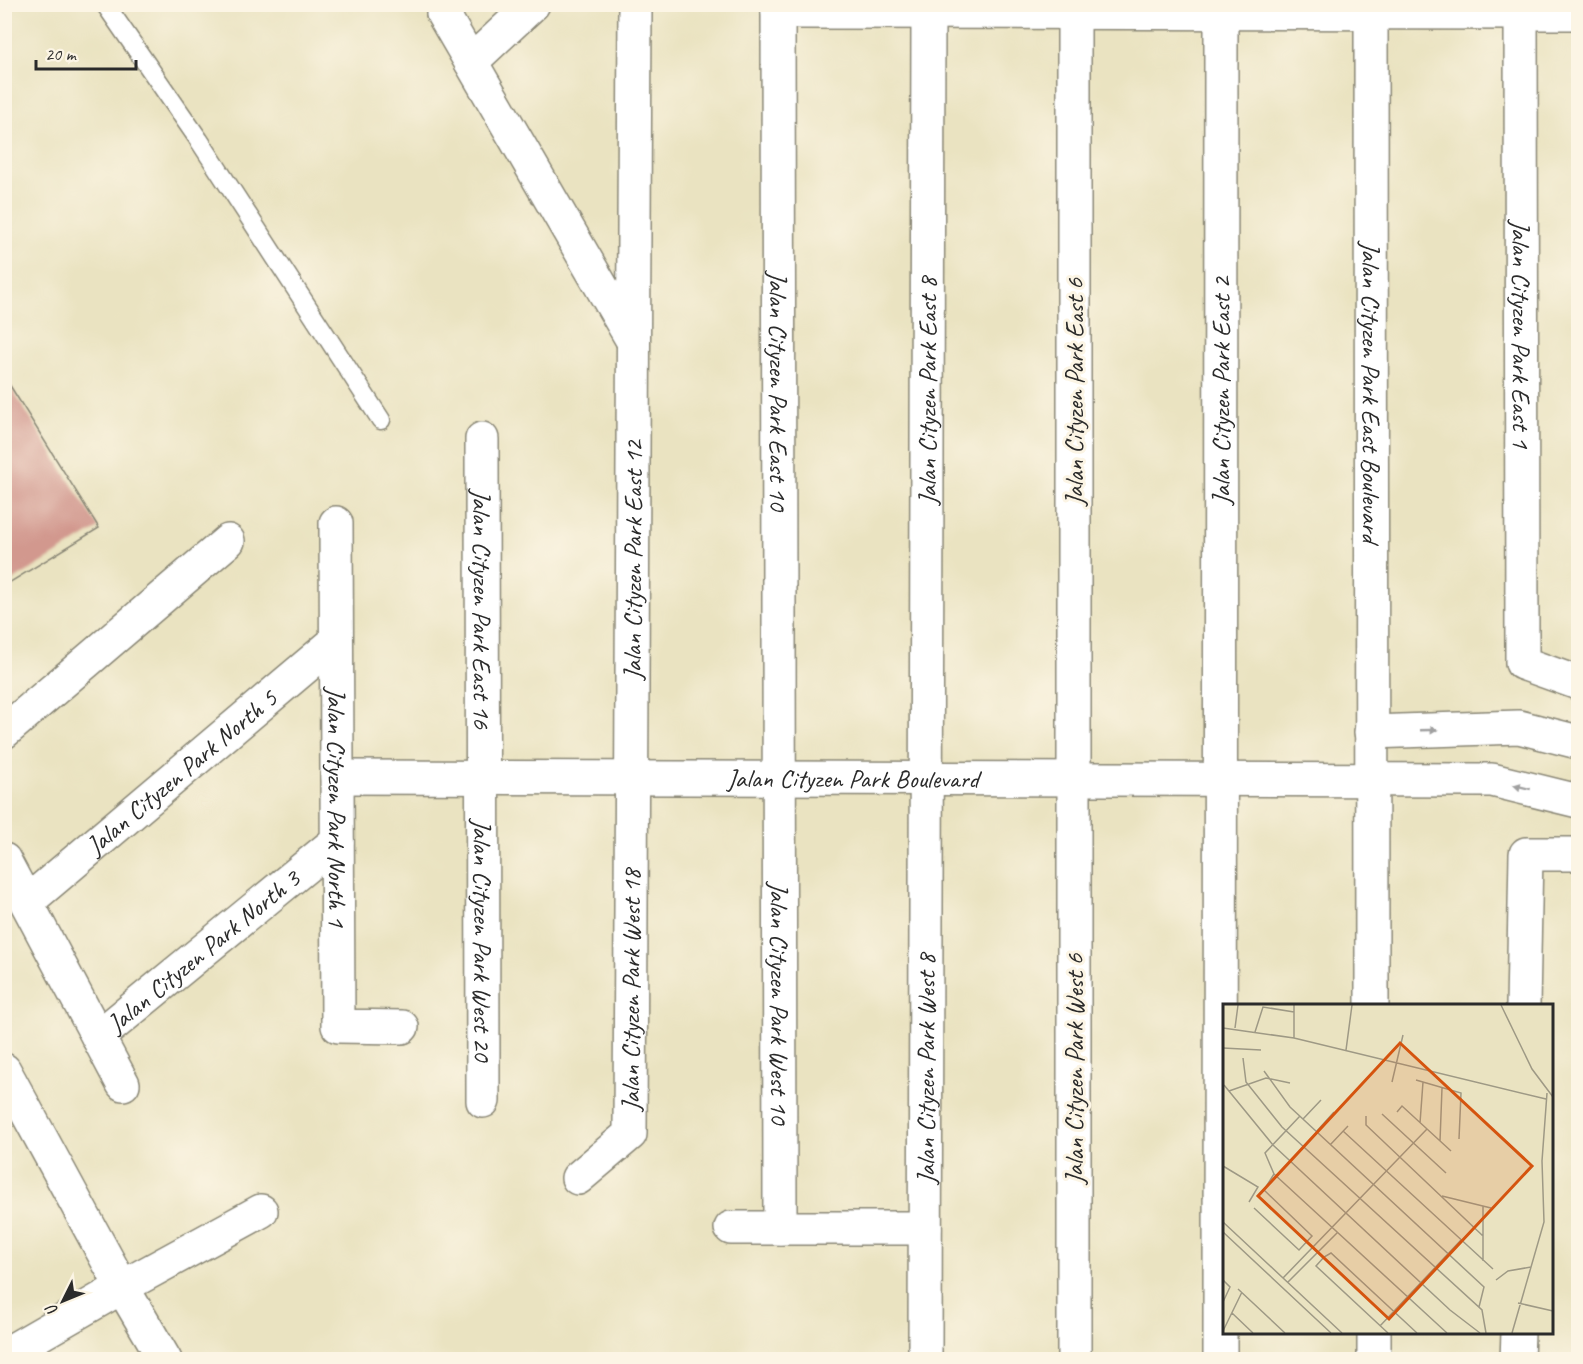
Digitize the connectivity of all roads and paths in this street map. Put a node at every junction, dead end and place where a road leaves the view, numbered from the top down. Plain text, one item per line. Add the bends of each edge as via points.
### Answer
1 (105, 4) edge
2 (533, 4) edge
3 (635, 4) edge
4 (778, 8) edge
5 (928, 8) edge
6 (1074, 8) edge
7 (1221, 8) edge
8 (1371, 9) edge
9 (1521, 9) edge
10 (1578, 13) edge
11 (443, 14) dead end
12 (471, 62) junction
13 (634, 343) junction
14 (381, 420) dead end
15 (482, 439) dead end
16 (336, 523) dead end
17 (228, 541) dead end
18 (336, 641) junction
19 (1578, 683) edge
20 (4, 732) edge
21 (1371, 732) junction
22 (1578, 742) edge
23 (337, 777) junction
24 (482, 778) junction
25 (631, 778) junction
26 (779, 778) junction
27 (926, 778) junction
28 (1074, 779) junction
29 (1221, 779) junction
30 (1370, 779) junction
31 (1578, 801) edge
32 (337, 841) junction
33 (1578, 854) edge
34 (4, 860) edge
35 (27, 902) junction
36 (1372, 1004) edge
37 (1523, 1004) edge
38 (402, 1027) dead end
39 (98, 1037) junction
40 (4, 1070) edge
41 (123, 1084) dead end
42 (483, 1101) dead end
43 (578, 1178) dead end
44 (261, 1210) dead end
45 (731, 1228) dead end
46 (780, 1228) junction
47 (925, 1228) junction
48 (122, 1287) junction
49 (1374, 1334) edge
50 (1518, 1334) edge
51 (4, 1355) edge
52 (165, 1359) edge
53 (925, 1359) edge
54 (1074, 1359) edge
55 (1220, 1359) edge
56 (1374, 1359) edge
57 (1517, 1359) edge

1 - 14 lane
2 - 12 street
3 - 13 street, Jalan Cityzen Park East 12
4 - 5 street
4 - 26 street, Jalan Cityzen Park East 10
5 - 6 street
5 - 27 street, Jalan Cityzen Park East 8
6 - 7 street
6 - 28 street, Jalan Cityzen Park East 6
7 - 8 street
7 - 29 street, Jalan Cityzen Park East 2
8 - 9 street
8 - 21 street, Jalan Cityzen Park East Boulevard
9 - 10 street
9 - 19 street, Jalan Cityzen Park East 1 via 1522,663
11 - 12 street
12 - 13 street
13 - 25 street, Jalan Cityzen Park East 12
15 - 24 street, Jalan Cityzen Park East 16
16 - 18 street, Jalan Cityzen Park North 1
17 - 20 street
18 - 23 street, Jalan Cityzen Park North 1
18 - 35 street, Jalan Cityzen Park North 5
21 -> 22 street via 1519,727
21 - 30 street, Jalan Cityzen Park East Boulevard
23 - 24 street, Jalan Cityzen Park Boulevard
23 - 32 street, Jalan Cityzen Park North 1
24 - 25 street, Jalan Cityzen Park Boulevard
24 - 42 street, Jalan Cityzen Park West 20
25 - 26 street, Jalan Cityzen Park Boulevard
25 - 43 street, Jalan Cityzen Park West 18 via 630,1134
26 - 27 street, Jalan Cityzen Park Boulevard
26 - 46 street, Jalan Cityzen Park West 10
27 - 28 street, Jalan Cityzen Park Boulevard
27 - 47 street, Jalan Cityzen Park West 8
28 - 29 street, Jalan Cityzen Park Boulevard
28 - 54 street, Jalan Cityzen Park West 6
29 - 30 street, Jalan Cityzen Park Boulevard
29 - 55 street, Jalan Cityzen Park East 2
31 -> 30 street, Jalan Cityzen Park Boulevard via 1492,780
30 - 36 street, Jalan Cityzen Park East Boulevard
32 - 38 street, Jalan Cityzen Park North 1 via 338,1026
32 - 39 street, Jalan Cityzen Park North 3
33 - 37 street via 1526,854
34 - 35 street
35 - 39 street
39 - 41 street
40 - 48 street
44 - 48 street
45 - 46 street
46 - 47 street
47 - 53 street, Jalan Cityzen Park West 8
48 - 51 street
48 - 52 street
49 - 56 street
50 - 57 street

